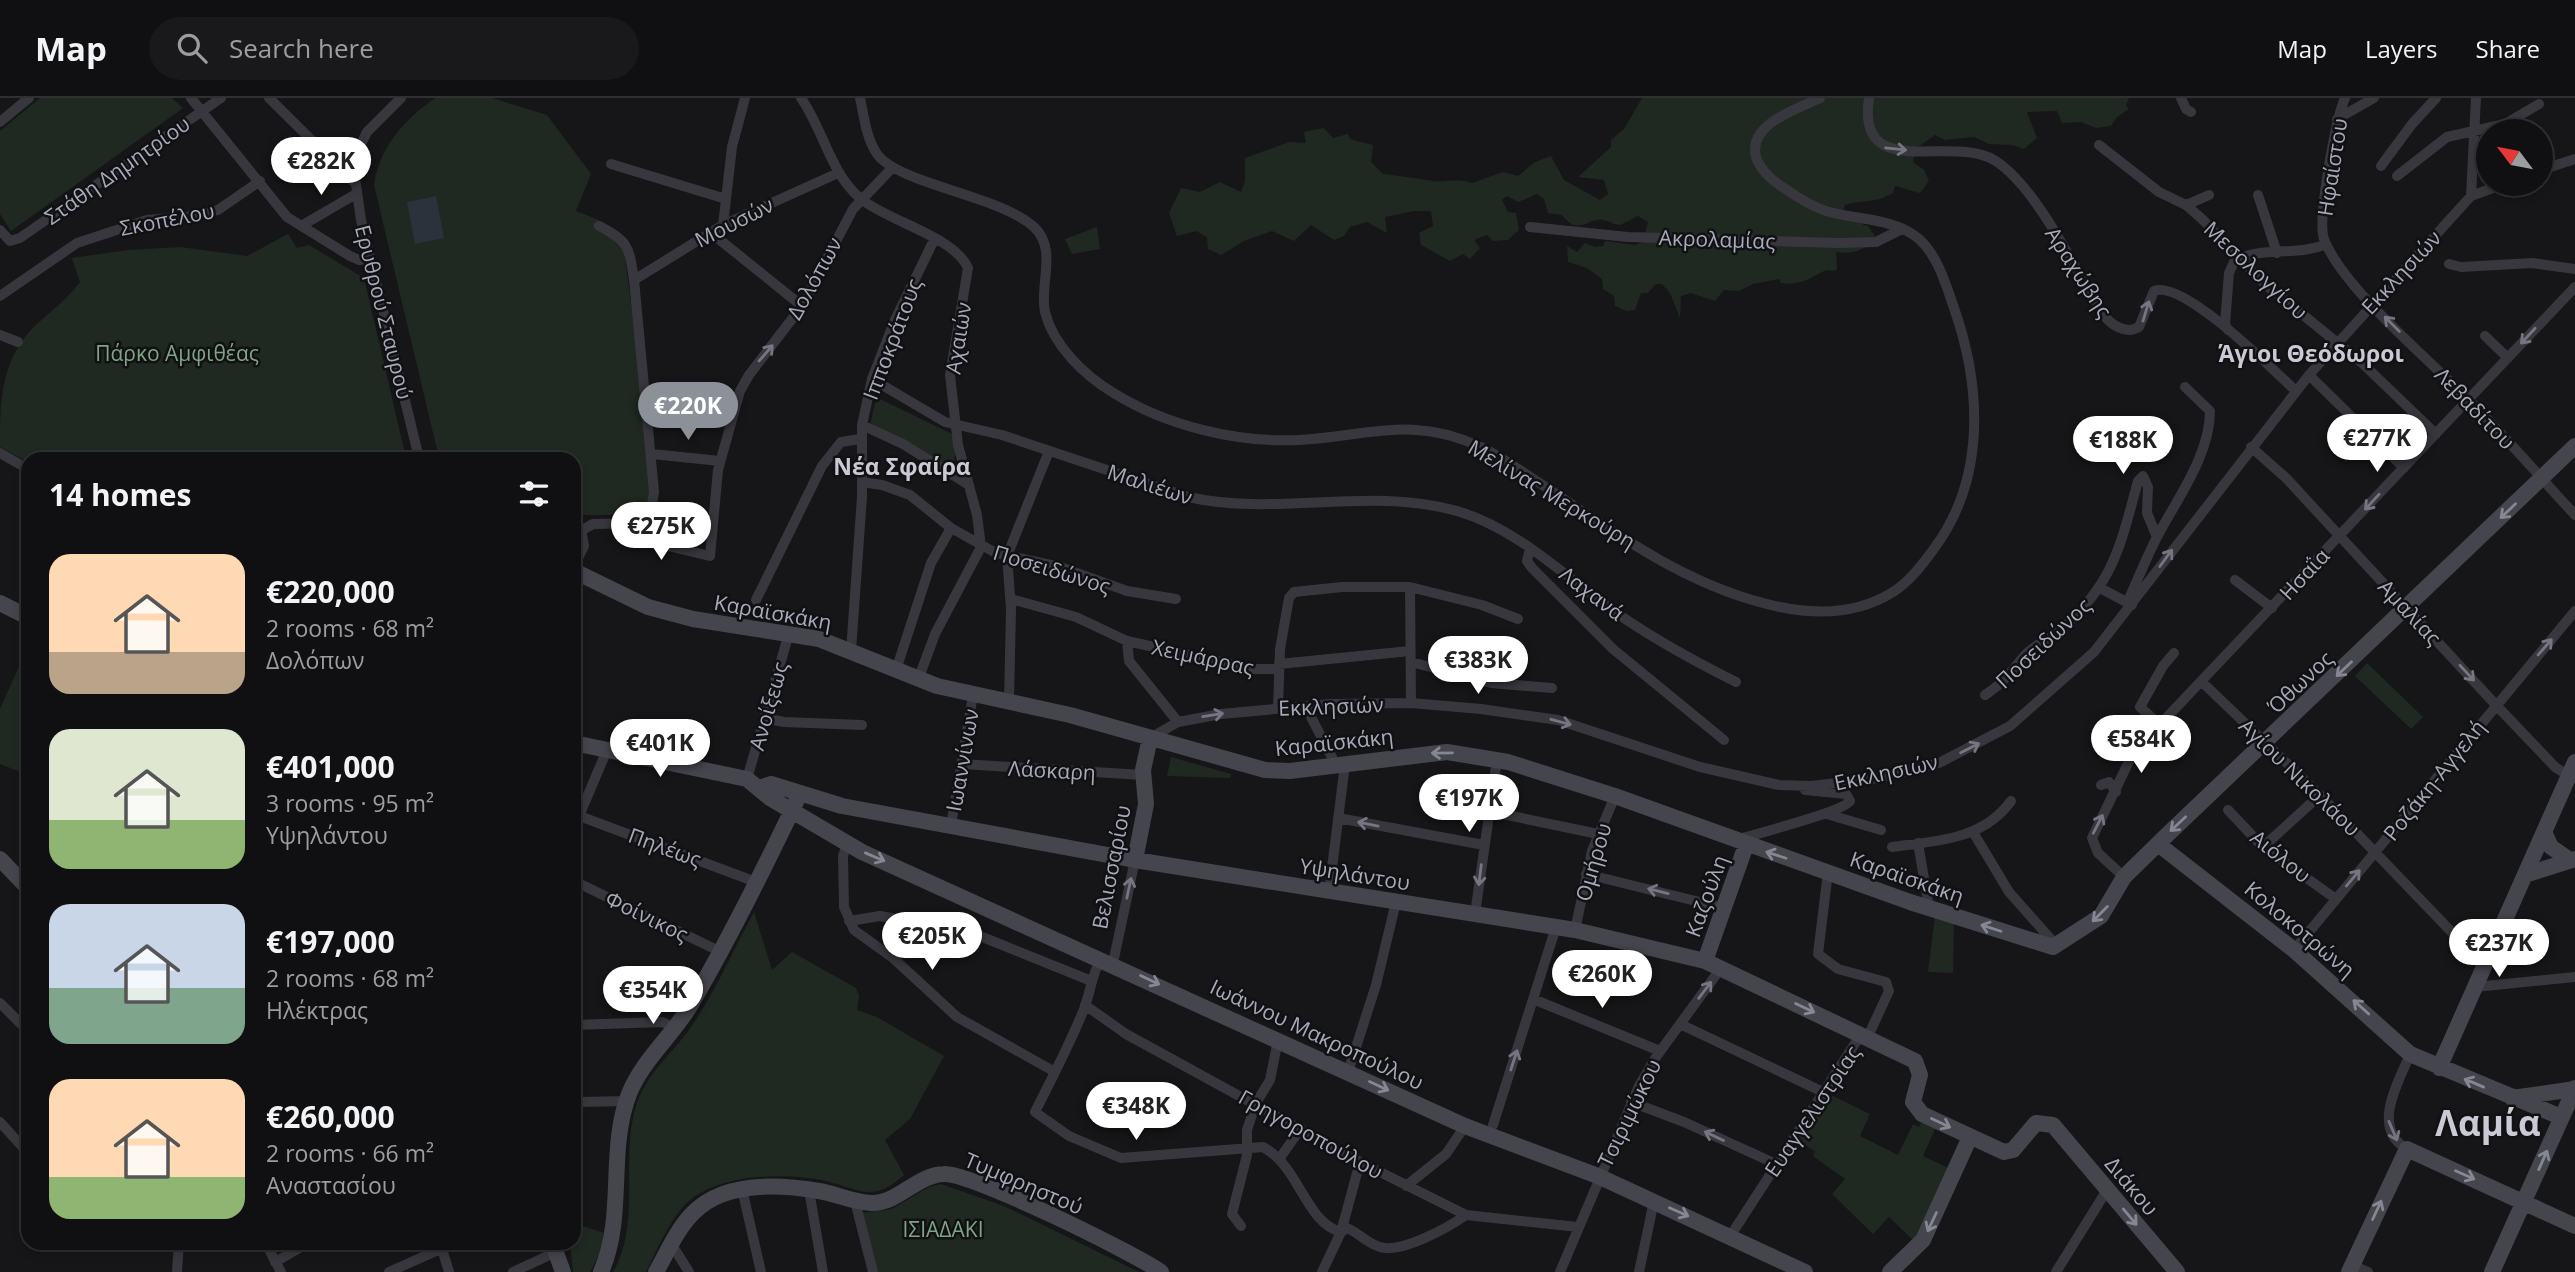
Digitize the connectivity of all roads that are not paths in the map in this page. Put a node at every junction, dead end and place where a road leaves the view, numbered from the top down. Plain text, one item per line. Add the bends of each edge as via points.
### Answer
1 (29, 98) edge
2 (191, 98) edge
3 (221, 98) edge
4 (269, 98) edge
5 (401, 98) edge
6 (744, 98) edge
7 (802, 98) edge
8 (860, 98) edge
9 (1820, 98) edge
10 (1869, 98) edge
11 (2181, 98) edge
12 (2345, 98) edge
13 (2374, 98) edge
14 (2436, 98) edge
15 (2476, 98) edge
16 (386, 102) edge
17 (2539, 104) dead end
18 (202, 110) junction
19 (2192, 112) dead end
20 (2337, 119) junction
21 (0, 122) edge
22 (2473, 130) junction
23 (2099, 145) dead end
24 (2575, 159) edge
25 (611, 164) dead end
26 (2381, 166) dead end
27 (2553, 166) edge
28 (892, 168) junction
29 (838, 173) junction
30 (2397, 176) dead end
31 (260, 181) junction
32 (355, 189) junction
33 (2476, 194) edge
34 (2209, 195) dead end
35 (2258, 195) dead end
36 (2471, 196) junction
37 (726, 199) junction
38 (861, 199) junction
39 (2186, 205) junction
40 (301, 226) junction
41 (599, 226) dead end
42 (723, 226) junction
43 (1530, 227) dead end
44 (1902, 229) junction
45 (0, 230) edge
46 (710, 232) junction
47 (934, 240) junction
48 (2326, 244) junction
49 (2277, 254) junction
50 (371, 259) junction
51 (2239, 259) junction
52 (2449, 264) dead end
53 (2575, 269) edge
54 (634, 279) junction
55 (2575, 287) edge
56 (0, 296) edge
57 (2372, 304) junction
58 (802, 306) junction
59 (2228, 330) junction
60 (0, 335) edge
61 (2485, 336) dead end
62 (18, 342) dead end
63 (2337, 343) junction
64 (2508, 358) junction
65 (2309, 375) junction
66 (872, 379) junction
67 (2185, 387) dead end
68 (2296, 391) junction
69 (2469, 400) junction
70 (862, 425) junction
71 (956, 425) junction
72 (2436, 434) junction
73 (860, 439) junction
74 (2575, 446) edge
75 (2249, 450) junction
76 (1049, 451) junction
77 (418, 452) edge
78 (0, 453) edge
79 (652, 454) junction
80 (720, 461) junction
81 (21, 465) edge
82 (2404, 468) junction
83 (2542, 478) junction
84 (862, 482) junction
85 (969, 485) junction
86 (1446, 509) joint
87 (2575, 515) edge
88 (641, 523) junction
89 (581, 528) edge
90 (951, 528) junction
91 (2340, 536) junction
92 (2157, 537) junction
93 (981, 547) junction
94 (1530, 548) junction
95 (1007, 556) junction
96 (581, 573) edge
97 (2235, 580) dead end
98 (1410, 587) junction
99 (2100, 588) junction
100 (1011, 599) junction
101 (1176, 599) dead end
102 (756, 600) dead end
103 (0, 603) edge
104 (2130, 604) junction
105 (2272, 608) junction
106 (2407, 608) junction
107 (2575, 611) edge
108 (21, 614) edge
109 (1518, 619) dead end
110 (789, 632) junction
111 (1127, 641) junction
112 (851, 651) junction
113 (2174, 653) dead end
114 (1411, 656) junction
115 (1279, 667) junction
116 (896, 670) junction
117 (918, 680) junction
118 (1735, 682) dead end
119 (2202, 682) junction
120 (1552, 688) dead end
121 (973, 695) junction
122 (1985, 695) dead end
123 (1009, 701) junction
124 (1411, 704) junction
125 (2496, 704) junction
126 (1278, 707) junction
127 (1311, 717) dead end
128 (764, 718) junction
129 (1178, 722) junction
130 (862, 724) dead end
131 (2161, 726) junction
132 (1150, 738) junction
133 (1724, 740) dead end
134 (581, 744) edge
135 (2265, 744) junction
136 (607, 750) junction
137 (1497, 760) junction
138 (961, 764) junction
139 (1340, 764) junction
140 (2572, 769) edge
141 (1143, 775) junction
142 (753, 783) junction
143 (2101, 785) dead end
144 (1793, 786) junction
145 (2116, 792) junction
146 (800, 795) junction
147 (2320, 795) junction
148 (1615, 796) junction
149 (2011, 801) dead end
150 (581, 805) edge
151 (842, 806) junction
152 (2228, 810) dead end
153 (1488, 811) junction
154 (792, 812) junction
155 (1826, 815) junction
156 (581, 817) edge
157 (1338, 818) junction
158 (815, 825) junction
159 (951, 825) junction
160 (1881, 830) dead end
161 (1973, 832) junction
162 (2544, 832) junction
163 (1598, 834) junction
164 (1740, 843) junction
165 (1919, 843) junction
166 (847, 844) junction
167 (2158, 844) junction
168 (1483, 845) junction
169 (1892, 847) dead end
170 (2263, 847) junction
171 (2375, 852) junction
172 (0, 859) edge
173 (1135, 860) junction
174 (2573, 860) edge
175 (1828, 872) junction
176 (1586, 874) junction
177 (2525, 875) junction
178 (2124, 877) junction
179 (21, 881) edge
180 (756, 882) junction
181 (581, 884) edge
182 (1329, 892) junction
183 (2336, 899) junction
184 (1396, 902) junction
185 (1724, 908) junction
186 (1929, 908) junction
187 (1475, 914) junction
188 (849, 921) junction
189 (1556, 927) junction
190 (1575, 930) junction
191 (2056, 946) junction
192 (2294, 950) junction
193 (719, 951) junction
194 (2487, 959) junction
195 (1107, 961) junction
196 (1705, 961) junction
197 (1721, 968) junction
198 (2575, 977) edge
199 (1089, 981) junction
200 (2475, 987) junction
201 (1533, 999) junction
202 (0, 1003) edge
203 (1085, 1005) junction
204 (21, 1024) edge
205 (1680, 1024) junction
206 (581, 1025) edge
207 (675, 1028) junction
208 (1866, 1037) junction
209 (1278, 1040) junction
210 (1660, 1051) junction
211 (2410, 1054) junction
212 (2439, 1068) junction
213 (1055, 1072) junction
214 (1349, 1072) junction
215 (2575, 1089) edge
216 (1823, 1092) junction
217 (2510, 1098) junction
218 (626, 1101) junction
219 (582, 1102) dead end
220 (1631, 1102) junction
221 (1256, 1103) junction
222 (2568, 1118) edge
223 (0, 1122) edge
224 (1493, 1125) dead end
225 (1465, 1126) junction
226 (1301, 1128) junction
227 (1970, 1137) junction
228 (21, 1145) edge
229 (1247, 1147) junction
230 (2407, 1149) junction
231 (1280, 1158) junction
232 (1360, 1162) junction
233 (1776, 1164) junction
234 (1598, 1176) junction
235 (1406, 1186) junction
236 (742, 1189) junction
237 (809, 1189) junction
238 (2107, 1190) junction
239 (855, 1201) junction
240 (1654, 1201) junction
241 (2524, 1202) junction
242 (1466, 1215) junction
243 (1241, 1226) dead end
244 (2575, 1226) edge
245 (1578, 1227) junction
246 (1340, 1232) junction
247 (1731, 1235) junction
248 (672, 1245) junction
249 (178, 1250) edge
250 (269, 1250) edge
251 (300, 1250) edge
252 (440, 1250) edge
253 (442, 1250) edge
254 (549, 1250) edge
255 (555, 1250) edge
256 (278, 1267) edge
257 (2350, 1268) edge
258 (177, 1272) edge
259 (389, 1272) edge
260 (449, 1272) edge
261 (513, 1272) edge
262 (563, 1272) edge
263 (601, 1272) edge
264 (656, 1272) edge
265 (690, 1272) edge
266 (761, 1272) edge
267 (823, 1272) edge
268 (873, 1272) edge
269 (1161, 1272) edge
270 (1322, 1272) edge
271 (1560, 1272) edge
272 (1639, 1272) edge
273 (1805, 1272) edge
274 (1891, 1272) edge
275 (2056, 1272) edge
276 (2177, 1272) edge
277 (2368, 1272) edge
278 (2492, 1272) edge

1 - 21 street
2 - 18 street
3 - 18 street, Στάθη Δημητρίου
4 - 32 street
5 - 16 street, Ερυθρού Σταυρού
6 - 37 street
7 - 29 street, Αχαιών
8 - 28 street via 873,147
9 - 44 street, Μελίνας Μερκούρη via 1765,127 1756,146 1757,159 1768,176 1801,199 1826,211
10 -> 59 street, Αραχώβης via 1868,129 1881,146 1977,154 2004,168 2037,207 2103,314 2116,326 2125,330 2139,327 2151,295 2160,288 2177,294
11 - 19 street
12 - 20 street, Ηφαίστου
13 - 20 street
14 - 26 street
15 - 22 street
16 - 32 street, Ερυθρού Σταυρού via 358,148
17 - 22 street via 2505,124
18 - 31 street
18 - 45 street, Στάθη Δημητρίου via 13,241
20 - 48 street, Ηφαίστου via 2323,214
22 - 30 street via 2447,137
22 - 36 street
23 - 39 street, Μεσολογγίου via 2159,192
24 - 27 street
25 - 37 street
28 - 38 street, Δολόπων
28 - 44 street, Μελίνας Μερκούρη via 979,198 1034,226 1046,249 1043,297 1049,324 1084,371 1132,402 1181,422 1256,440 1410,428 1445,433 1496,456 1684,575 1748,600 1813,613 1856,608 1903,584 1951,526 1963,498 1974,416 1968,355 1936,262 1920,241
29 - 38 street, Αχαιών
29 - 42 street, Μουσών
31 - 40 street via 284,214
31 - 56 street, Σκοπέλου via 218,210 147,220 77,243
32 - 40 street
32 - 50 street, Ερυθρού Σταυρού
33 - 36 street
34 - 39 street
35 - 49 street
36 - 57 street, Εκκλησιών
37 - 42 street
38 - 47 street, Αχαιών
38 - 58 street, Δολόπων
39 - 51 street, Μεσολογγίου
40 - 50 street via 350,256
41 - 54 street via 627,245
42 - 46 street, Μουσών
43 - 44 street, Ακρολαμίας via 1628,237 1839,243 1882,240
46 - 54 street, Μουσών
46 - 58 street
47 - 66 street, Ιπποκράτους
47 - 71 street, Αχαιών via 957,253 968,268 950,375
48 - 49 street
48 - 57 street, Ηφαίστου
49 - 51 street
50 - 77 street, Ερυθρού Σταυρού
51 - 59 street via 2229,273
51 - 63 street, Μεσολογγίου
52 - 53 street via 2532,263
54 - 79 street
55 -> 64 street, Ησαΐα
57 - 63 street, Εκκλησιών
69 -> 57 street, Λεβαδίτου
80 -> 58 street, Δολόπων via 745,382
59 - 68 street, Αραχώβης
60 - 62 street
61 - 64 street
63 - 65 street, Εκκλησιών
63 - 72 street, Μεσολογγίου
64 - 69 street, Ησαΐα
65 - 68 street, Εκκλησιών
65 - 82 street
66 - 70 street, Ιπποκράτους
66 - 71 street, Μαλιέων
67 - 92 street via 2210,411 2210,428 2175,509
68 - 75 street, Εκκλησιών
69 - 72 street, Ησαΐα
69 - 83 street, Λεβαδίτου
70 - 73 street, Ιπποκράτους
70 - 85 street
71 - 76 street, Μαλιέων
71 - 85 street, Αχαιών
72 - 82 street, Ησαΐα
73 - 84 street, Ιπποκράτους
73 - 102 street via 841,442 828,458
74 - 83 main road, Όθωνος
75 - 91 street, Αμαλίας via 2270,461
104 -> 75 street, Εκκλησιών
76 - 86 street, Μαλιέων via 1209,501 1314,504 1397,500
76 - 95 street
78 - 81 street
79 - 80 street
79 - 88 street via 653,501 649,516
80 - 88 street, Δολόπων via 710,556 655,543
82 -> 91 street, Ησαΐα
83 - 87 street, Λεβαδίτου
83 -> 106 main road, Όθωνος
84 - 90 street, Ποσειδώνος via 910,495
84 - 112 street, Ιπποκράτους
85 - 93 street, Αχαιών
86 - 94 street, Λαχανά via 1485,522
88 - 89 street
90 - 93 street, Ποσειδώνος
90 - 116 street via 931,563
91 - 105 street, Ησαΐα
91 - 106 street, Αμαλίας
92 - 99 street, Ποσειδώνος via 2147,513 2148,487 2143,476 2116,559
92 - 104 street
93 - 95 street, Ποσειδώνος
93 - 117 street via 935,634
94 - 118 street, Λαχανά via 1654,638
94 - 133 street via 1527,561 1532,568 1613,649
95 - 100 street
95 - 101 street, Ποσειδώνος via 1060,567 1127,592
96 - 110 main road, Καραϊσκάκη via 648,607 693,619
97 - 105 street
98 - 109 street
98 - 114 street
98 - 115 street via 1294,592 1287,607
99 - 104 street
99 - 122 street, Ποσειδώνος via 2066,626 2027,654 2013,674
100 - 111 street, Χειμάρρας via 1076,617
100 - 123 street
103 - 108 main road
144 -> 104 street, Εκκλησιών via 1880,778 1930,766 1997,734 2085,661
105 - 119 street, Ησαΐα
106 -> 125 street, Αμαλίας
106 -> 135 main road, Όθωνος
125 -> 107 street, Ροζάκη-Αγγελή
110 - 112 main road, Καραϊσκάκη
110 - 128 street, Ανοίξεως
111 - 115 street, Χειμάρρας via 1253,669
111 - 129 street via 1129,662
112 - 116 main road, Καραϊσκάκη
113 - 131 street via 2140,707
114 - 115 street, Χειμάρρας
114 - 120 street, Χειμάρρας via 1491,683
114 - 124 street
115 - 126 street
116 - 117 main road, Καραϊσκάκη
117 - 121 main road, Καραϊσκάκη
119 - 131 street, Ησαΐα
119 - 135 street, Αγίου Νικολάου
121 - 123 main road, Καραϊσκάκη
121 - 138 street, Ιωαννίνων
123 - 132 main road, Καραϊσκάκη
124 - 126 street, Εκκλησιών
124 -> 144 street, Εκκλησιών via 1558,720 1700,767
125 - 140 street, Αμαλίας via 2555,767
125 - 171 street, Ροζάκη-Αγγελή
129 -> 126 street, Εκκλησιών
127 - 139 street
128 - 130 street
128 - 142 street, Ανοίξεως
129 - 132 street, Εκκλησιών
131 - 145 street, Ησαΐα via 2133,753
132 - 139 main road, Καραϊσκάκη via 1276,771
132 - 141 main road, Βελισσαρίου
134 - 136 main road, Υψηλάντου
135 - 147 street, Αγίου Νικολάου
135 -> 167 main road, Όθωνος
136 - 142 main road, Υψηλάντου
136 - 150 street
137 -> 139 main road, Καραϊσκάκη via 1447,752
137 - 148 main road, Καραϊσκάκη
137 - 153 street
138 - 141 street, Λάσκαρη
138 - 159 street, Ιωαννίνων
139 - 157 street
140 - 162 main road
141 - 173 main road, Βελισσαρίου via 1146,804
142 - 146 main road, Υψηλάντου
142 - 154 main road, Υψηλάντου
143 - 145 street via 2109,782
144 - 155 street via 1849,796 1848,805
178 -> 145 street, Ησαΐα via 2092,843
146 - 151 main road, Υψηλάντου
146 - 154 main road
147 - 170 street
147 - 171 street, Αγίου Νικολάου
148 - 163 street, Ομήρου
148 - 164 main road, Καραϊσκάκη
149 - 161 street via 2000,816
151 - 158 main road via 836,818
151 - 159 main road, Υψηλάντου
152 - 170 street, Αιόλου
153 - 163 street
153 - 168 street
154 - 158 main road, Υψηλάντου
154 - 180 main road
155 - 160 street
155 - 164 street via 1798,820
156 - 180 street, Πηλέως
168 -> 157 street
157 - 182 street
158 - 166 main road, Ιωάννου Μακροπούλου
159 - 173 main road, Υψηλάντου
161 - 165 street
161 - 191 street via 2009,892
162 - 174 main road via 2551,847
162 - 177 main road
163 - 176 street, Ομήρου
175 -> 164 main road, Καραϊσκάκη
164 - 185 main road, Καζούλη
165 - 169 street
165 - 186 street
166 - 188 street via 844,907
166 -> 195 main road, Ιωάννου Μακροπούλου
167 - 178 main road, Όθωνος
167 - 192 main road, Κολοκοτρώνη
168 -> 187 street
170 - 183 street, Αιόλου
183 -> 171 street, Ροζάκη-Αγγελή
171 - 194 street, Αγίου Νικολάου via 2466,947
172 - 179 main road
173 - 182 main road, Υψηλάντου
195 -> 173 street, Βελισσαρίου
174 - 177 main road
175 - 186 main road, Καραϊσκάκη
175 - 208 street, Ευαγγελιστρίας via 1818,954 1838,969 1889,986
185 -> 176 street
176 - 190 street, Ομήρου
177 - 194 main road
178 -> 191 main road, Όθωνος via 2101,916
180 - 193 main road
181 - 193 street, Φοίνικος
182 - 184 main road, Υψηλάντου
183 - 192 street, Ροζάκη-Αγγελή
184 - 187 main road, Υψηλάντου
184 - 214 street
185 - 196 main road, Καζούλη
191 -> 186 main road, Καραϊσκάκη
187 - 189 main road, Υψηλάντου
188 - 199 street via 883,916 975,934
188 - 213 street via 957,1017
189 - 190 main road, Υψηλάντου
189 - 201 street
190 - 196 main road, Υψηλάντου
211 -> 192 main road, Κολοκοτρώνη
193 - 207 main road
194 - 200 main road
195 - 199 street, Βελισσαρίου
195 -> 209 main road, Ιωάννου Μακροπούλου
196 - 197 main road, Υψηλάντου
205 -> 197 street, Τσιριμώκου
197 -> 208 main road, Υψηλάντου
198 - 200 street
199 - 203 street, Βελισσαρίου
200 - 212 main road
201 - 210 street
224 -> 201 street
202 - 204 street
203 - 213 street, Βελισσαρίου
203 - 221 street, Γρηγοροπούλου via 1126,1034
205 - 210 street, Τσιριμώκου
205 - 216 street
206 - 207 street via 662,1022
207 - 218 main road via 638,1076
208 - 216 street, Ευαγγελιστρίας via 1856,1042
208 -> 227 main road, Υψηλάντου via 1919,1064 1915,1108
209 - 214 main road, Ιωάννου Μακροπούλου
209 - 221 street via 1270,1080
210 - 220 street, Τσιριμώκου
211 - 212 main road, Κολοκοτρώνη
211 -> 230 street via 2387,1113 2394,1138
217 -> 212 main road, Κολοκοτρώνη
213 - 229 street, Βελισσαρίου via 1035,1112 1069,1136 1121,1158
214 -> 225 main road, Ιωάννου Μακροπούλου
215 - 217 main road
215 - 222 main road
216 - 233 street, Ευαγγελιστρίας
217 - 222 main road, Κολοκοτρώνη
218 - 219 street
218 - 263 main road via 615,1225
233 -> 220 street
220 - 234 street, Τσιριμώκου
221 - 226 street, Γρηγοροπούλου
221 - 229 street
241 -> 222 main road
223 - 228 street
225 - 234 main road, Ιωάννου Μακροπούλου
225 - 235 street via 1446,1154
226 - 231 street
226 - 232 street, Γρηγοροπούλου
227 - 238 main road, Διάκου via 2009,1152 2036,1122 2047,1122
227 -> 274 main road via 1923,1240
229 - 231 street via 1263,1147
229 - 243 street via 1232,1214
230 -> 241 main road
257 -> 230 main road
231 - 246 street via 1318,1216
232 - 235 street, Γρηγοροπούλου
232 - 246 street
233 - 247 street, Ευαγγελιστρίας
234 - 240 main road, Ιωάννου Μακροπούλου
234 - 245 street, Τσιριμώκου
235 - 242 street, Γρηγοροπούλου
236 - 237 main road, Τυμφρηστού
236 - 248 main road, Τυμφρηστού via 701,1206
236 - 266 street
237 - 239 main road, Τυμφρηστού
237 - 267 street
238 - 275 street
238 -> 276 main road, Διάκου
239 - 268 street
239 - 269 main road, Τυμφρηστού via 878,1203 930,1176 955,1175 1066,1223
240 -> 247 main road, Ιωάννου Μακροπούλου
240 - 272 street
241 - 244 main road
241 - 278 main road
242 - 245 street, Γρηγοροπούλου
242 - 246 street via 1451,1226 1396,1248 1379,1247 1347,1228
245 - 271 street, Τσιριμώκου
246 - 270 street
247 - 273 main road, Ιωάννου Μακροπούλου
248 - 264 main road, Τυμφρηστού
248 - 265 street
249 - 258 street
250 - 256 street
251 - 256 street
252 - 259 street
253 - 260 street
254 - 261 street
255 - 262 main road
257 - 277 street

